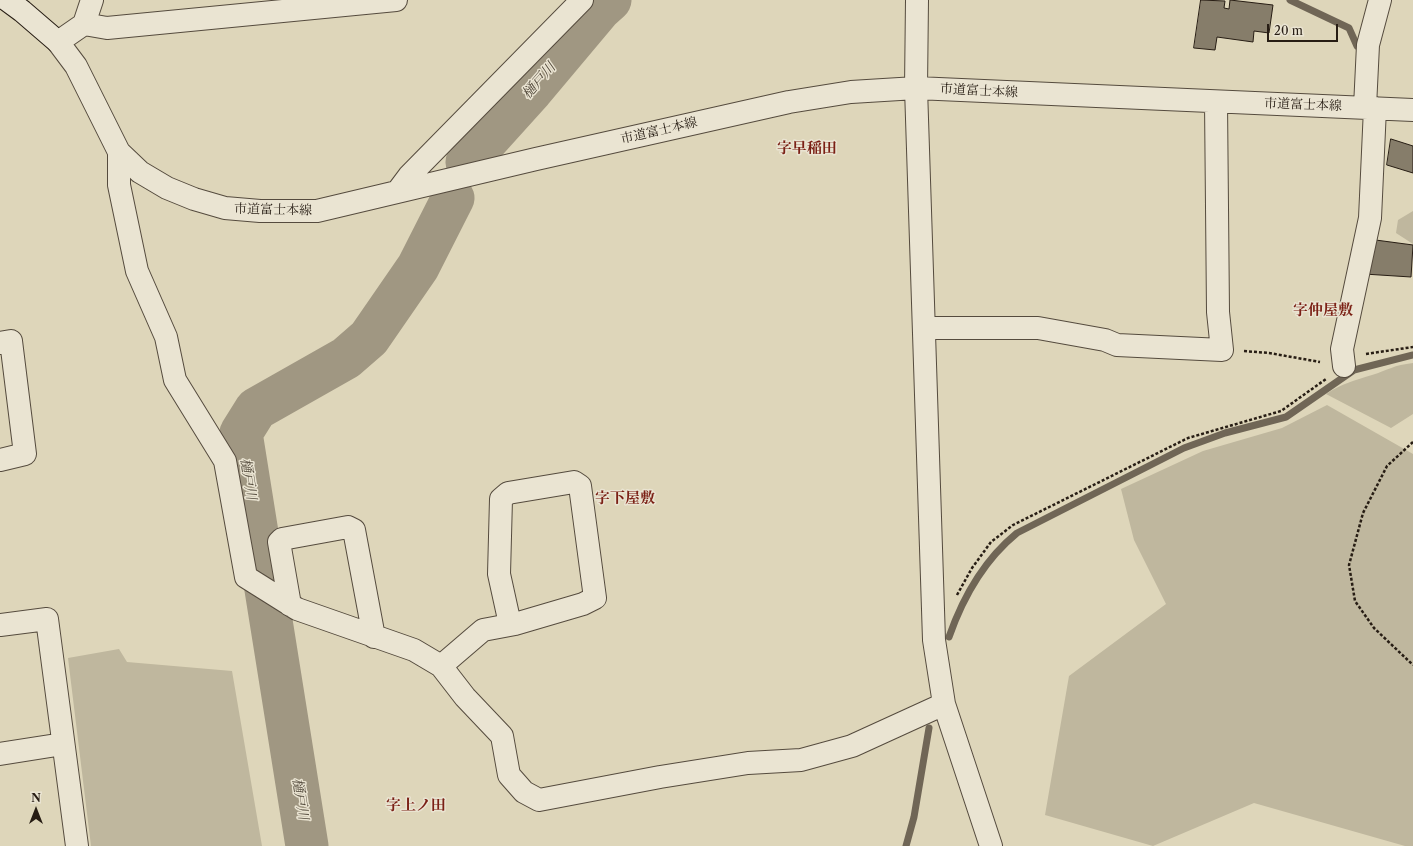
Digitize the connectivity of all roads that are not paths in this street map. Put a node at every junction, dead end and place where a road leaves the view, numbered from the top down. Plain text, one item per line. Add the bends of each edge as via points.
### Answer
1 (7, 0) edge
2 (92, 0) edge
3 (396, 0) edge
4 (582, 0) edge
5 (917, 0) edge
6 (1380, 0) edge
7 (84, 24) junction
8 (58, 42) junction
9 (916, 88) junction
10 (1216, 102) junction
11 (1370, 107) junction
12 (1413, 110) edge
13 (119, 152) junction
14 (397, 192) junction
15 (924, 328) junction
16 (0, 343) edge
17 (1344, 366) road end
18 (0, 460) edge
19 (285, 602) junction
20 (510, 624) junction
21 (0, 625) edge
22 (374, 637) junction
23 (441, 666) junction
24 (944, 704) junction
25 (63, 744) junction
26 (0, 754) edge
27 (77, 846) edge
28 (991, 846) edge

1 - 8 street, 市道富士本線
2 - 7 street
3 - 7 street via 107,28
4 - 14 street via 409,176
5 - 9 street
6 - 11 street via 1368,45
7 - 8 street
8 - 13 street, 市道富士本線 via 76,66
9 - 10 street, 市道富士本線
9 - 14 street, 市道富士本線 via 850,92 789,102
9 - 15 street
10 - 11 street, 市道富士本線
10 - 15 street via 1218,312 1222,350 1117,345 1105,340 1038,328
11 - 12 street, 市道富士本線
11 - 17 street via 1370,218 1342,349
13 - 14 street, 市道富士本線 via 140,172 166,188 225,208 316,211
13 - 19 street via 119,184 137,270 166,337 175,380 225,461 246,577
15 - 24 street via 934,640
16 - 18 street via 11,341 25,454
19 - 22 street
19 - 22 street via 279,542 282,539 348,527 354,530
20 - 20 street via 583,604 595,598 580,486 574,482 508,493 501,499 500,574
20 - 23 street via 483,630
21 - 25 street via 47,619
22 - 23 street via 414,650
23 - 24 street via 465,697 502,736 508,775 524,792 539,800 741,764 801,760 852,746
24 - 28 street
25 - 26 street
25 - 27 street

